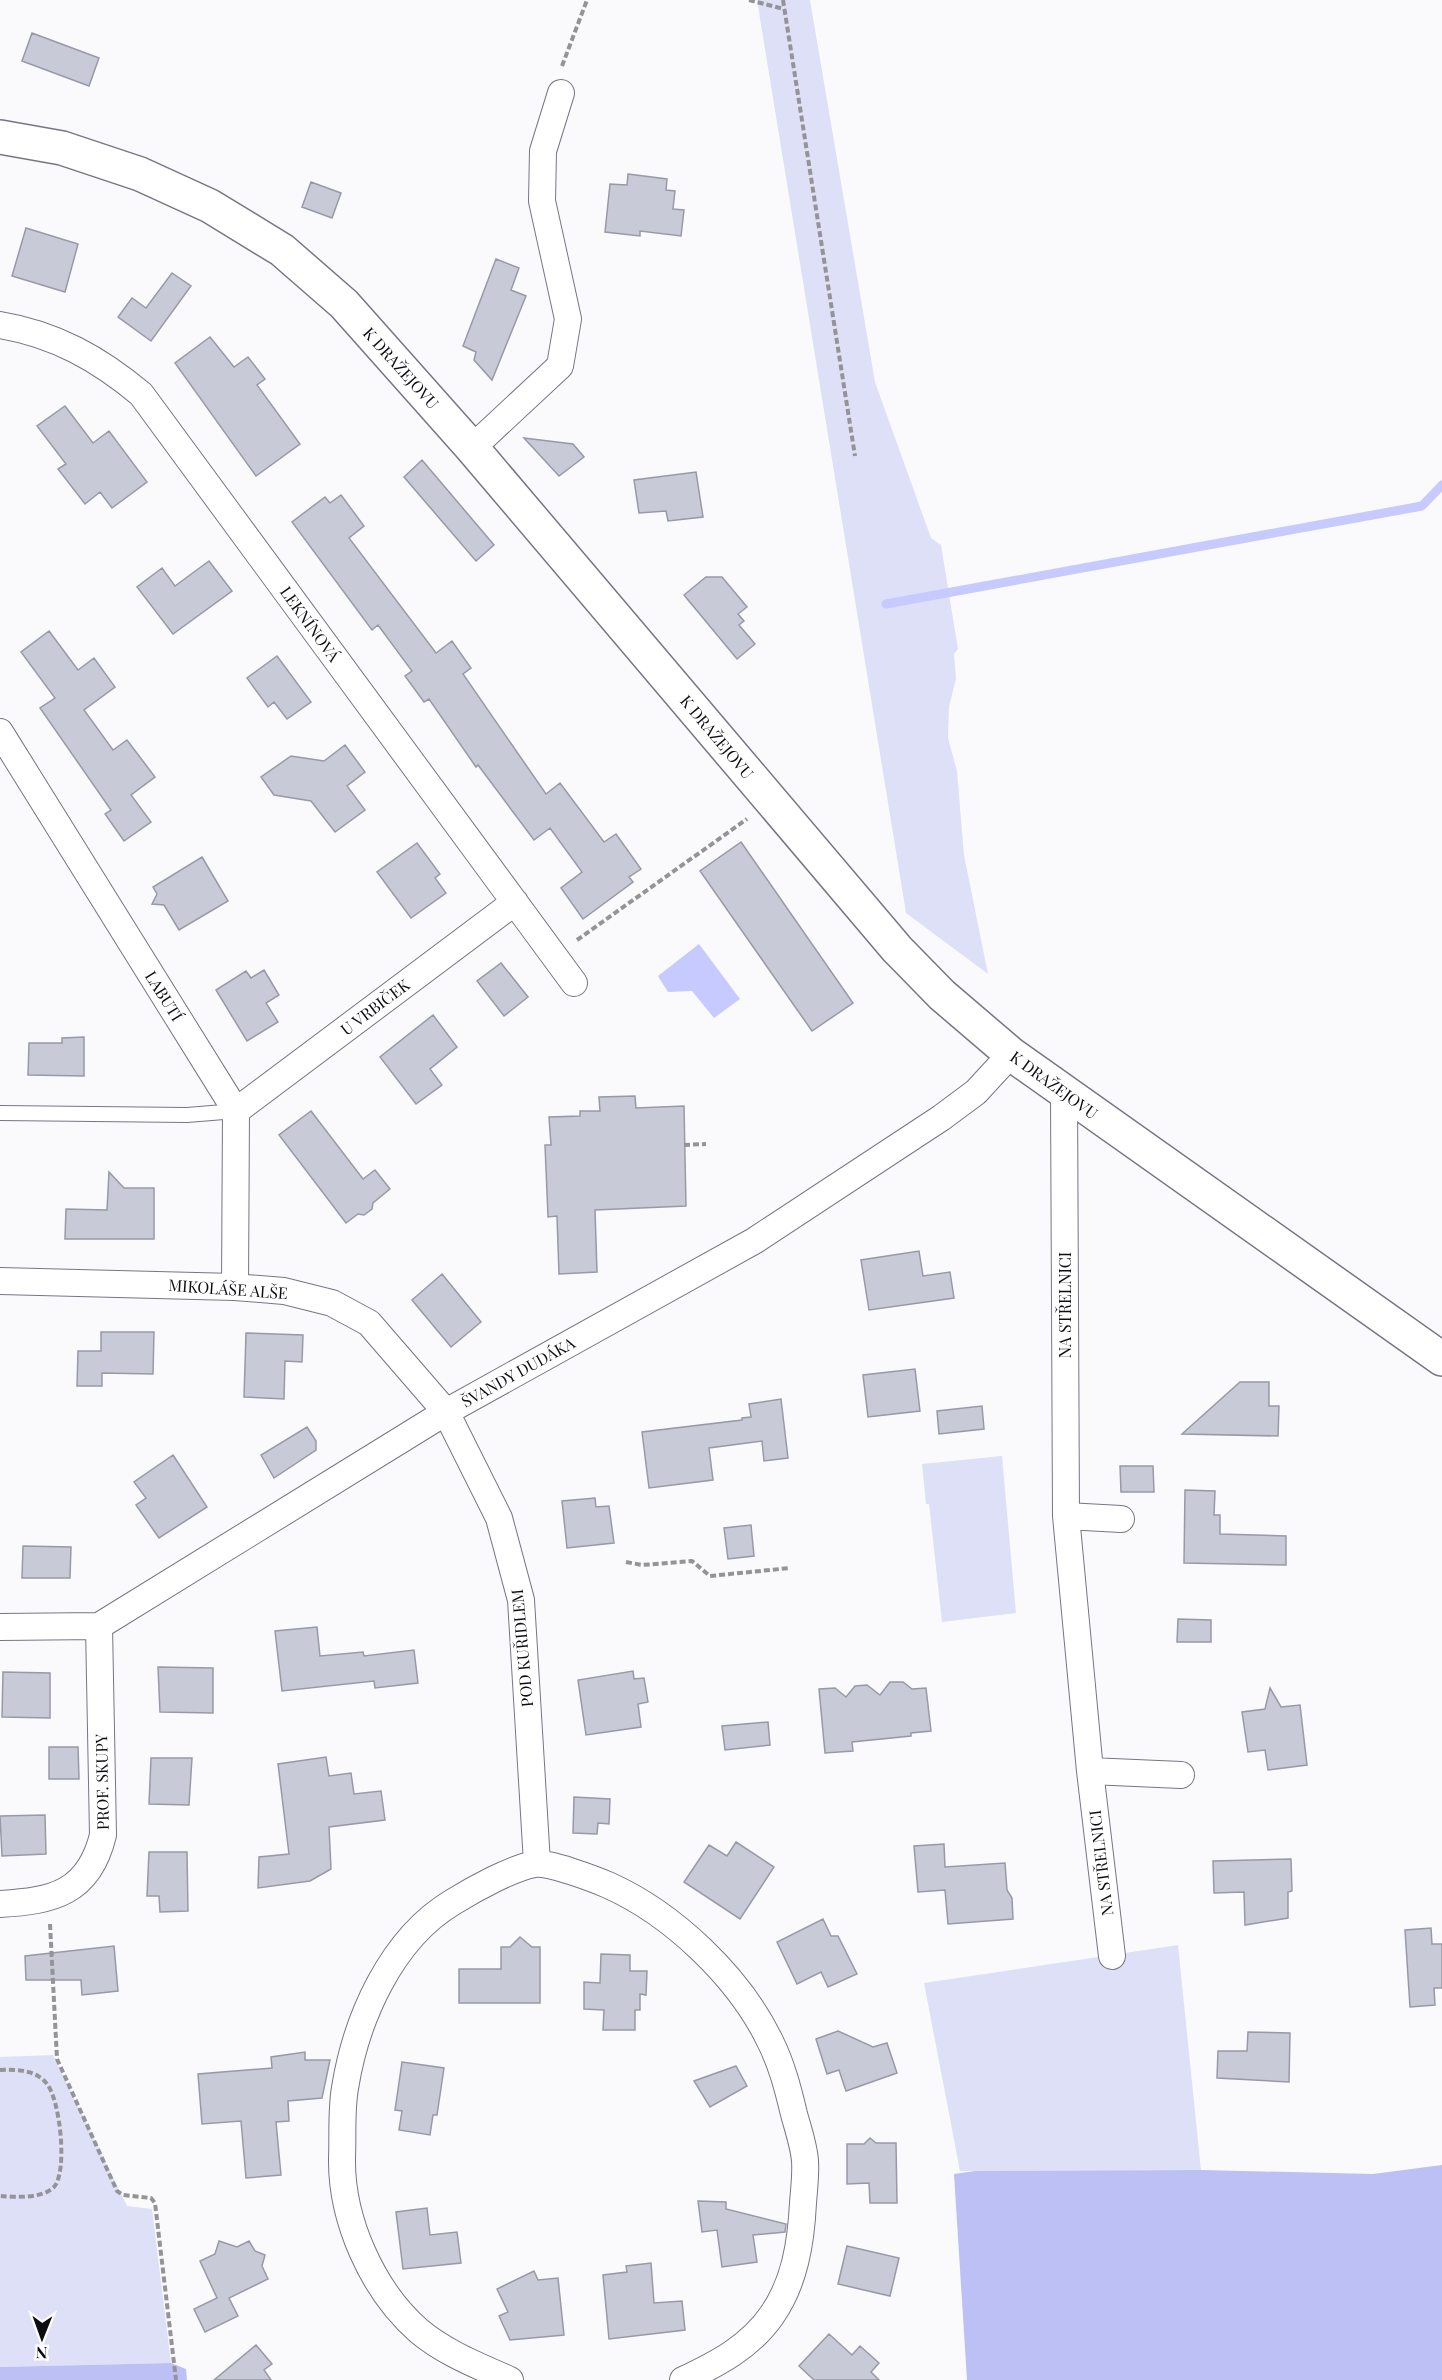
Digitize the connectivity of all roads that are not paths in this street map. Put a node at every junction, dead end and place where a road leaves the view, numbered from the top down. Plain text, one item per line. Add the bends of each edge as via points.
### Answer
1 (561, 93) road end
2 (0, 137) edge
3 (0, 325) edge
4 (472, 448) junction
5 (0, 732) edge
6 (515, 902) junction
7 (574, 982) dead end
8 (1011, 1054) junction
9 (1064, 1094) junction
10 (236, 1111) junction
11 (0, 1113) edge
12 (0, 1281) edge
13 (235, 1287) junction
14 (1442, 1359) edge
15 (446, 1412) junction
16 (1066, 1516) junction
17 (1121, 1519) dead end
18 (0, 1626) edge
19 (99, 1626) junction
20 (1090, 1771) junction
21 (1181, 1775) dead end
22 (537, 1863) junction
23 (0, 1904) edge
24 (1112, 1956) dead end
25 (510, 2380) edge
26 (683, 2380) edge

1 - 4 street via 543,151 542,181 542,201 568,319 560,366
2 - 4 street, K DRAŽEJOVU via 62,148 140,174 210,206 282,250 344,304
3 - 6 street, LEKNÍNOVÁ via 29,330 73,346 111,369 141,394
4 - 8 street, K DRAŽEJOVU via 897,949 942,995
5 - 10 street, LABUTÍ
6 - 7 street, LEKNÍNOVÁ
6 - 10 street, U VRBIČEK
8 - 9 street, K DRAŽEJOVU
8 - 15 street, ŠVANDY DUDÁKA via 976,1092 941,1118 754,1240
9 - 14 street, K DRAŽEJOVU
9 - 16 street, NA STŘELNICI
10 - 11 lane via 187,1115
10 - 13 street
12 - 13 street, MIKOLÁŠE ALŠE
13 - 15 street, MIKOLÁŠE ALŠE via 308,1295 352,1312 369,1323
15 - 19 street, ŠVANDY DUDÁKA
15 - 22 street, POD KUŘIDLEM via 499,1518 522,1600
16 - 17 street
16 - 20 street, NA STŘELNICI
18 - 19 street
19 - 23 street, PROF. SKUPY via 103,1835 94,1862 80,1882 61,1895
20 - 21 street
20 - 24 street, NA STŘELNICI
22 - 25 street via 479,1886 431,1915 394,1962 371,2000 344,2092 342,2183 358,2241 384,2293 419,2331 452,2353
22 - 26 street via 590,1877 637,1898 695,1940 747,2003 770,2039 785,2077 805,2159 801,2235 792,2275 772,2315 749,2340 721,2362

